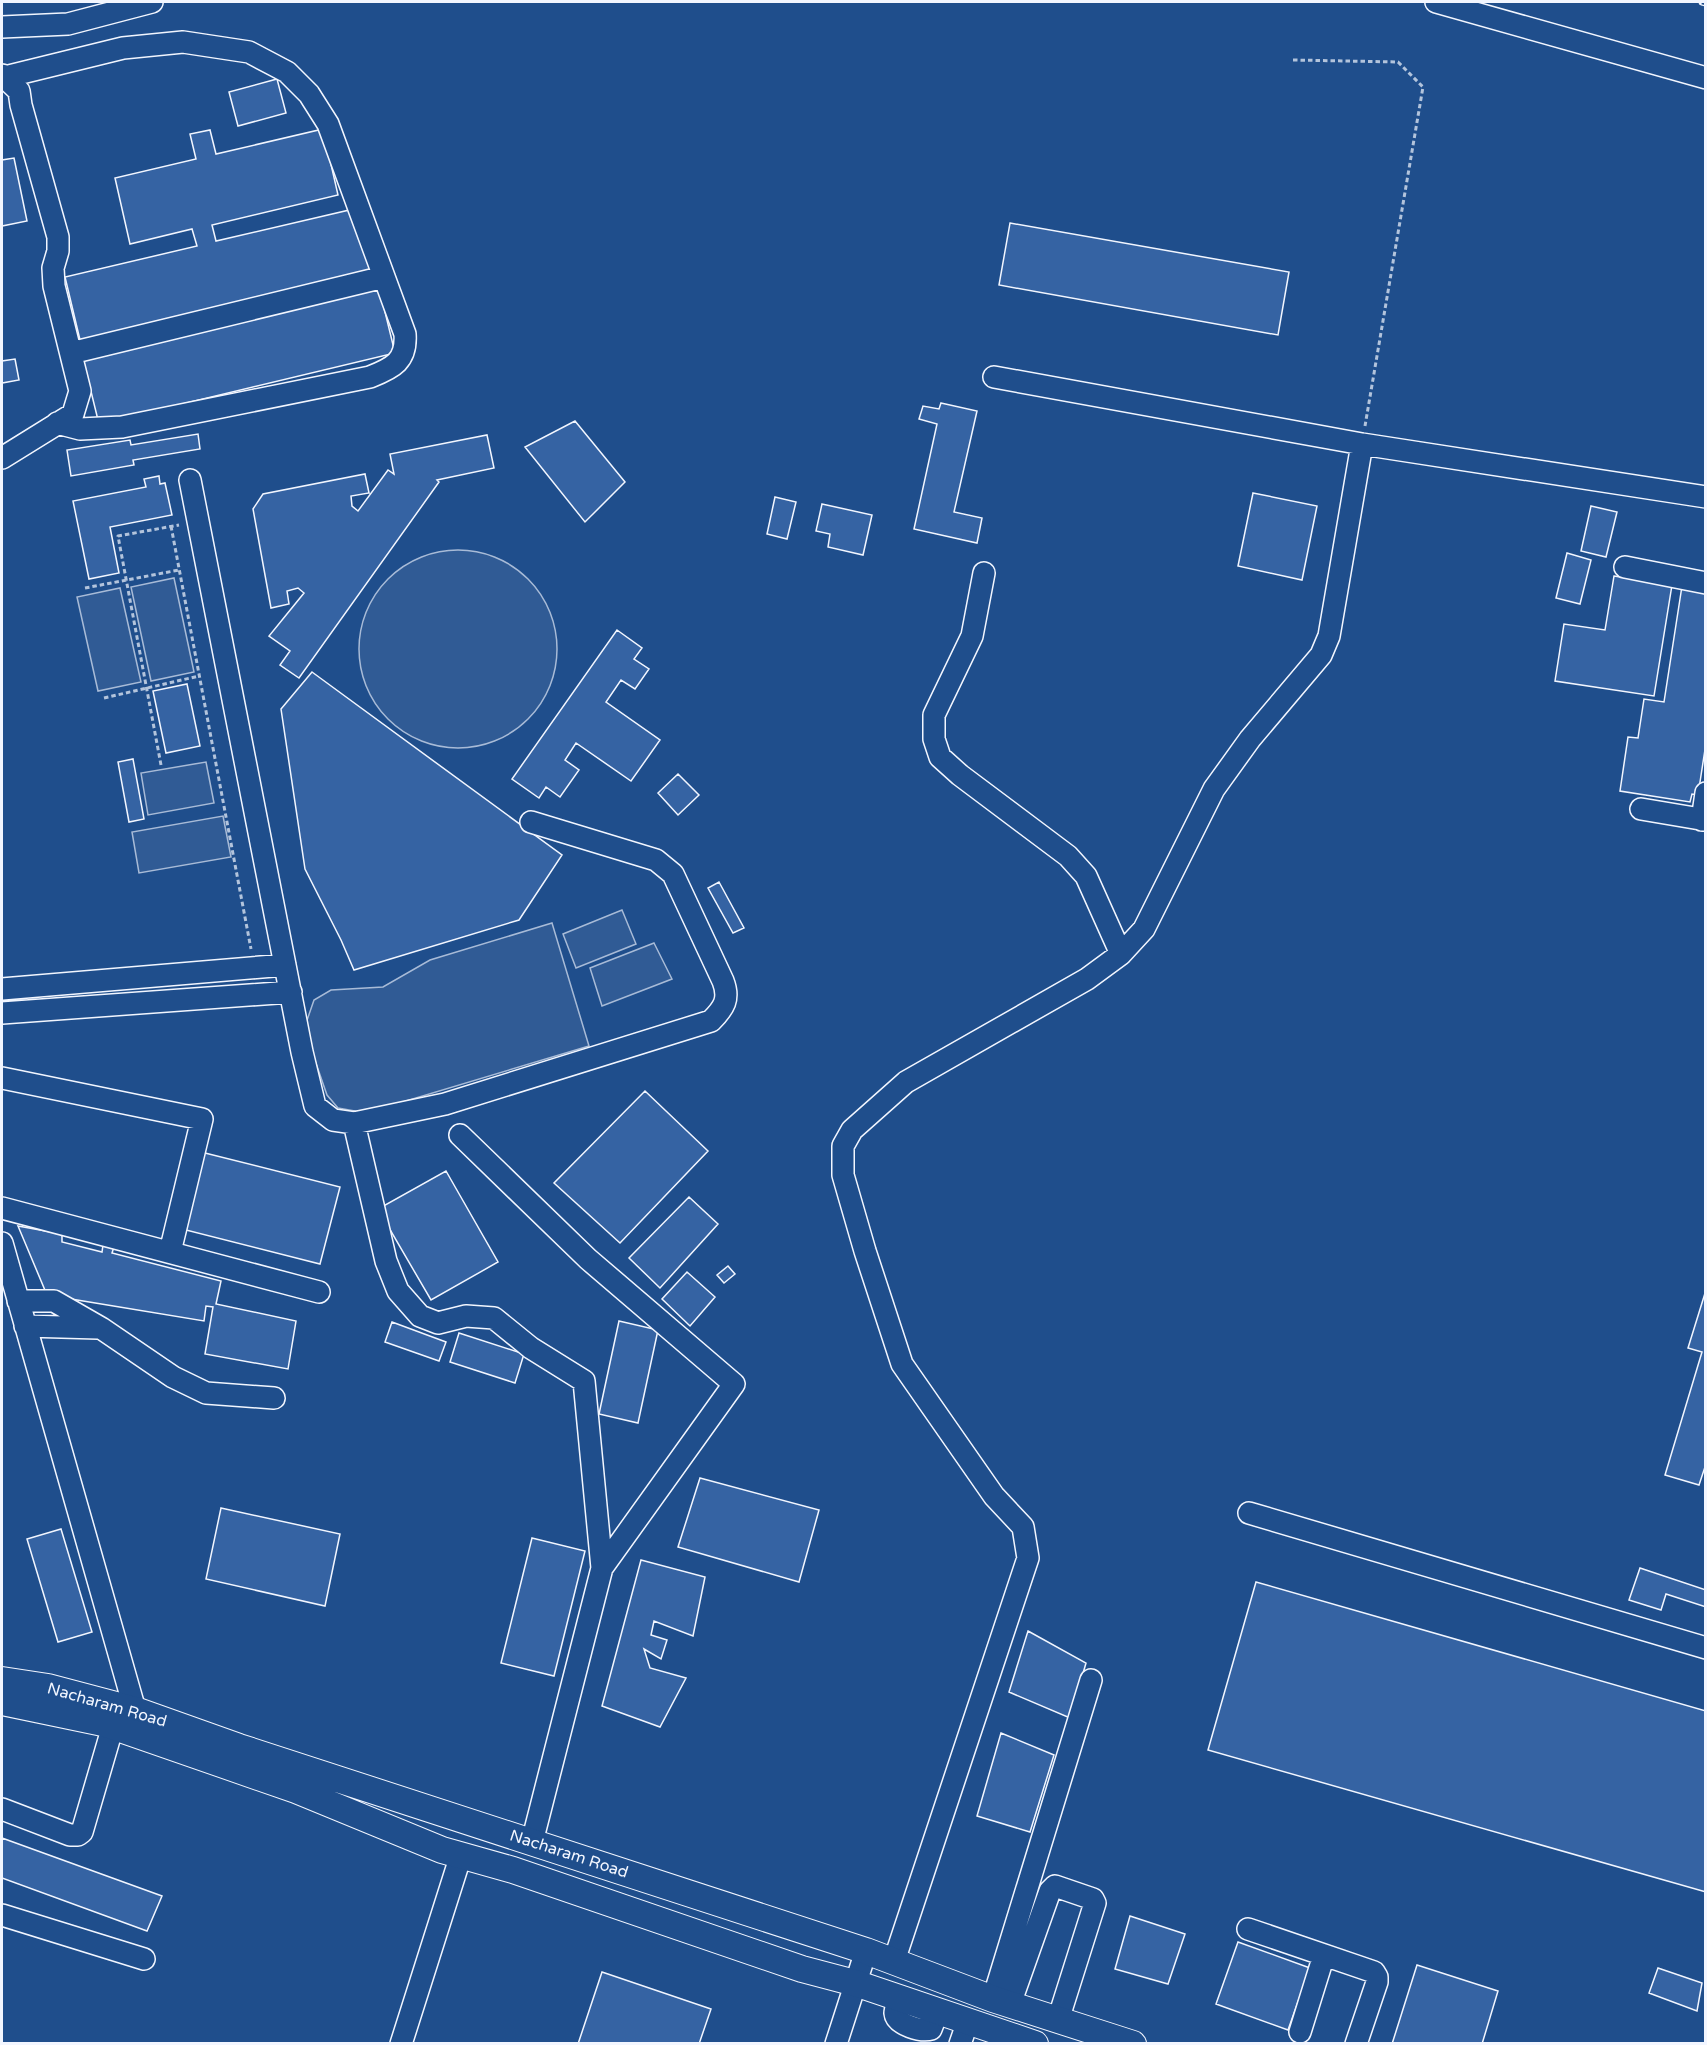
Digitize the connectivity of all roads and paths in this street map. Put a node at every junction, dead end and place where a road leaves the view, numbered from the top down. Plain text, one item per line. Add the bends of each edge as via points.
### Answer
1 (152, 2) edge
2 (1436, 2) edge
3 (2, 27) edge
4 (1293, 60) dead end
5 (3, 76) edge
6 (1706, 78) edge
7 (384, 277) junction
8 (70, 353) junction
9 (994, 377) dead end
10 (57, 423) junction
11 (1362, 444) junction
12 (2, 458) edge
13 (190, 480) dead end
14 (1706, 496) edge
15 (198, 522) junction
16 (171, 526) junction
17 (1625, 567) dead end
18 (179, 570) junction
19 (984, 573) dead end
20 (126, 580) junction
21 (1706, 583) edge
22 (85, 588) dead end
23 (200, 676) junction
24 (147, 689) junction
25 (104, 698) dead end
26 (161, 765) dead end
27 (1706, 793) edge
28 (1641, 809) dead end
29 (1704, 820) edge
30 (531, 822) dead end
31 (1121, 954) junction
32 (285, 965) junction
33 (254, 968) junction
34 (2, 989) edge
35 (291, 992) junction
36 (2, 1013) edge
37 (2, 1078) edge
38 (354, 1123) junction
39 (460, 1135) dead end
40 (2, 1208) edge
41 (2, 1243) edge
42 (170, 1252) junction
43 (319, 1292) dead end
44 (18, 1301) junction
45 (25, 1326) junction
46 (101, 1328) junction
47 (273, 1398) dead end
48 (1249, 1514) dead end
49 (602, 1568) junction
50 (1706, 1648) edge
51 (2, 1680) edge
52 (1091, 1680) dead end
53 (2, 1702) edge
54 (126, 1723) junction
55 (2, 1809) edge
56 (532, 1842) junction
57 (461, 1855) junction
58 (2, 1915) edge
59 (1248, 1929) dead end
60 (866, 1951) junction
61 (1324, 1955) junction
62 (144, 1959) dead end
63 (894, 1961) junction
64 (855, 1983) junction
65 (1001, 2002) junction
66 (1058, 2020) junction
67 (964, 2032) edge
68 (1300, 2032) dead end
69 (994, 2037) edge
70 (401, 2043) edge
71 (836, 2043) edge
72 (1035, 2043) edge
73 (1133, 2043) edge
74 (1356, 2043) edge

1 - 3 street via 68,24
2 - 6 street
4 - 11 path via 1398,62 1423,87
5 - 7 street via 123,48 183,42 249,52 287,72 309,94 328,124
5 - 8 street via 19,91 58,237 54,286
7 - 8 street
7 - 10 street via 405,334 406,348 391,368 370,377 122,427 80,429
8 - 10 street via 80,391 73,414
9 - 11 street
10 - 12 street
11 - 14 street
11 - 31 street via 1329,636 1321,655 1250,739 1214,789 1144,929
13 - 15 street
15 - 16 path
15 - 32 street
16 - 18 path
16 - 20 path via 118,536
17 - 21 street
18 - 20 path
18 - 23 path
19 - 31 street via 972,636 934,715 934,739 940,757 1068,856 1086,876
20 - 22 path
20 - 24 path
23 - 24 path
23 - 33 path
24 - 25 path
24 - 26 path
27 - 29 street
28 - 29 street
30 - 38 street via 664,864 673,874 723,981 728,993 724,1007 711,1021 445,1104
31 - 63 street via 1087,979 906,1082 852,1130 843,1146 843,1175 902,1364 994,1496 1023,1527 1028,1558
32 - 33 street
32 - 35 street
33 - 34 street
35 - 36 street
35 - 38 street via 315,1106 333,1120
37 - 42 street via 202,1119
38 - 49 street via 386,1262 399,1291 420,1316 438,1323 466,1316 494,1318 531,1348 584,1381
39 - 49 street via 588,1259 734,1384
40 - 42 street
41 - 44 street
42 - 43 street
44 - 45 street
44 - 46 street via 54,1301
45 - 46 street
45 - 54 street
46 - 47 street via 173,1377 206,1393
48 - 50 street
49 - 56 street
51 - 54 main road, Nacharam Road via 48,1687
52 - 65 street
53 - 54 main road, Nacharam Road
54 - 55 street via 78,1835
54 - 56 main road, Nacharam Road via 239,1747
54 - 57 main road, Nacharam Road
56 - 60 main road, Nacharam Road
57 - 64 main road, Nacharam Road via 802,1969
57 - 70 street
58 - 62 street
59 - 61 street
60 - 63 main road, Nacharam Road
60 - 64 street
61 - 68 street
61 - 74 street via 1374,1972 1377,1977
63 - 65 main road, Nacharam Road
64 - 67 main road, Nacharam Road via 938,2011
64 - 71 street
65 - 66 main road, Nacharam Road
65 - 66 street via 1055,1886 1095,1903
66 - 73 main road, Nacharam Road
67 - 69 main road, Nacharam Road
69 - 72 main road, Nacharam Road

